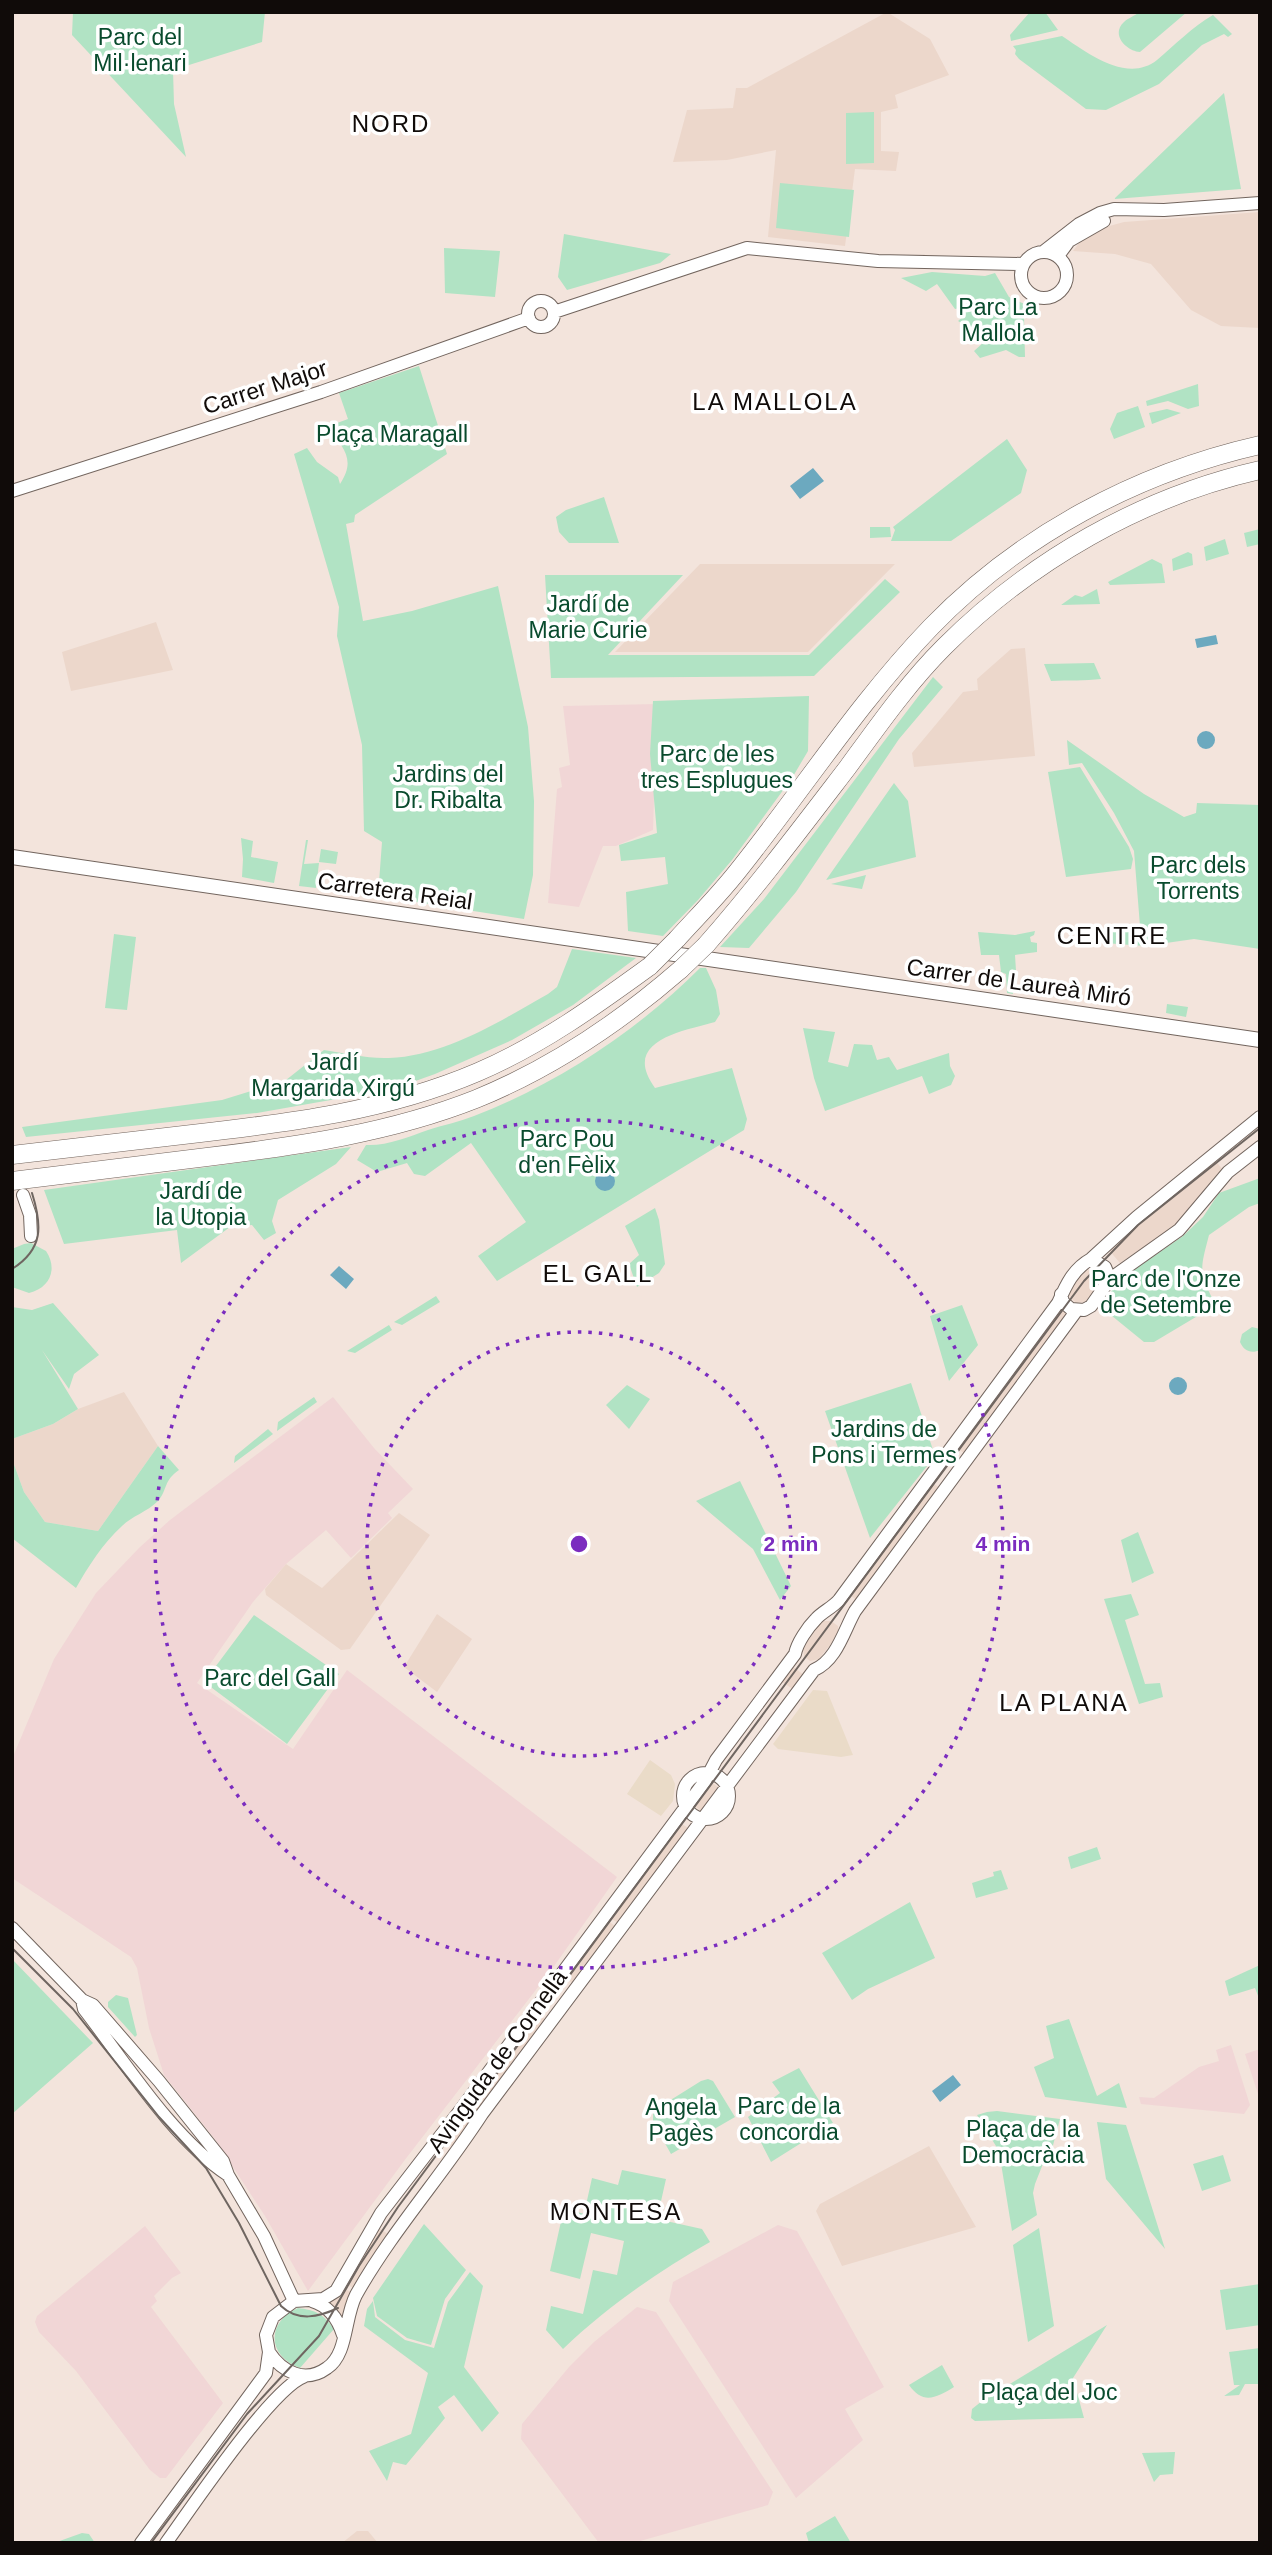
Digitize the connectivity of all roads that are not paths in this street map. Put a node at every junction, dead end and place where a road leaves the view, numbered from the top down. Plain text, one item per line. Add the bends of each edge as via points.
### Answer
1 (1260, 203) edge
2 (1164, 209) junction
3 (1043, 252) junction
4 (1058, 256) junction
5 (1024, 264) junction
6 (1260, 445) edge
7 (1260, 470) edge
8 (12, 491) edge
9 (12, 857) edge
10 (772, 969) joint
11 (1260, 1040) edge
12 (1260, 1117) edge
13 (1260, 1147) edge
14 (12, 1155) edge
15 (18, 1188) edge
16 (31, 1236) dead end
17 (1091, 1259) junction
18 (1110, 1279) junction
19 (1061, 1294) junction
20 (1077, 1310) junction
21 (827, 1612) junction
22 (846, 1630) junction
23 (795, 1654) junction
24 (814, 1670) junction
25 (709, 1773) junction
26 (727, 1785) junction
27 (685, 1807) junction
28 (701, 1819) junction
29 (12, 1928) edge
30 (309, 2300) junction
31 (294, 2301) junction
32 (343, 2335) junction
33 (269, 2351) junction
34 (305, 2376) junction
35 (141, 2543) edge
36 (166, 2543) edge

1 - 2 street
2 - 3 street via 1100,213
2 - 4 street via 1095,224 1069,241
3 - 4 street
3 - 5 street
4 - 5 street via 1065,264 1067,279 1051,297 1027,290 1021,276
5 - 8 street, Carrer Major via 878,261 747,248 554,312 540,301 531,306 529,317 321,392
6 - 14 highway, bridge via 1193,463 1104,500 988,575 932,627 879,686 736,873 677,939 650,966 592,1009 533,1045 477,1072 393,1101 268,1125
7 - 15 highway, bridge via 1125,518 1081,541 1003,594 944,647 899,698 706,945 637,1005 560,1058 435,1113 346,1136
9 - 10 main road, Carretera Reial
10 - 11 main road, Carrer de Laureà Miró
12 - 17 street
13 - 18 street via 1216,1185 1179,1230
15 - 16 street via 30,1215
17 - 18 street via 1105,1267
17 - 19 street
18 - 20 street via 1091,1306
19 - 20 street via 1063,1302
19 - 21 street
20 - 22 street via 865,1597
21 - 22 street via 838,1616
21 - 23 street via 818,1616
22 - 24 street via 823,1666
23 - 24 street via 799,1662
23 - 25 street
24 - 26 street
25 - 26 street
25 - 27 street
26 - 28 street via 726,1807 719,1815
27 - 28 street
27 - 30 street, Avinguda de Cornellà via 381,2213 336,2291
28 - 32 street, Avinguda de Cornellà via 378,2259 353,2301
29 - 31 street via 82,2000 83,2009 167,2118 228,2175
30 - 31 street, Avinguda de Cornellà
30 - 32 street via 331,2312
31 - 33 street via 268,2325
32 - 34 street, Avinguda de Cornellà via 339,2355 328,2368
33 - 34 street via 280,2366
33 - 35 street via 264,2378
34 - 36 street via 294,2380 259,2418

